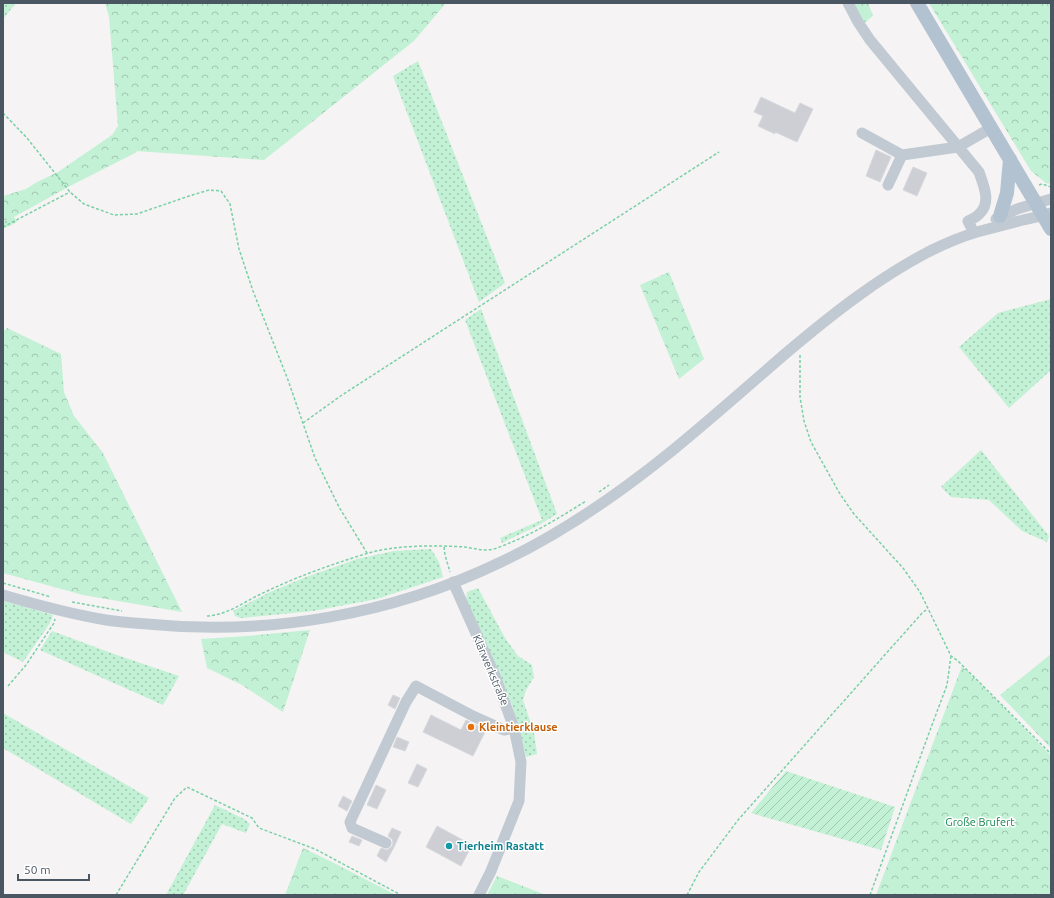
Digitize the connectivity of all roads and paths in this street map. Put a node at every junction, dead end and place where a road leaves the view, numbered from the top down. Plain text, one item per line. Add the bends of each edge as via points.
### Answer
1 (848, 3) edge
2 (917, 3) edge
3 (3, 113) edge
4 (991, 128) junction
5 (862, 133) dead end
6 (958, 147) junction
7 (719, 152) dead end
8 (902, 155) junction
9 (1010, 159) junction
10 (888, 185) dead end
11 (70, 192) junction
12 (1051, 199) edge
13 (1036, 202) junction
14 (1047, 214) edge
15 (1000, 216) junction
16 (3, 227) edge
17 (1051, 229) edge
18 (974, 233) junction
19 (798, 343) junction
20 (303, 423) junction
21 (613, 482) dead end
22 (594, 495) dead end
23 (588, 499) dead end
24 (444, 547) junction
25 (367, 553) junction
26 (453, 582) junction
27 (3, 583) edge
28 (3, 595) edge
29 (56, 598) dead end
30 (71, 602) dead end
31 (58, 610) junction
32 (928, 610) junction
33 (128, 611) dead end
34 (201, 616) dead end
35 (951, 656) junction
36 (8, 686) dead end
37 (514, 728) junction
38 (1051, 754) edge
39 (386, 843) dead end
40 (116, 895) edge
41 (401, 895) edge
42 (479, 895) edge
43 (687, 895) edge
44 (870, 895) edge

1 - 6 street via 870,40
2 - 4 main road
3 - 11 path via 27,138
4 - 6 street
4 - 9 main road
5 - 8 street
6 - 8 street
6 - 18 street via 979,172 985,187 985,206 981,213 968,222
7 - 20 path via 342,395
8 - 10 street
9 - 13 main road
9 - 15 main road via 1007,193
11 - 16 path
11 - 20 path via 84,204 114,215 137,214 209,190 221,191 230,204 239,249 253,291
12 - 13 street
13 - 14 main road
13 - 15 street
14 - 17 main road
14 - 18 street
15 - 18 street
18 - 19 street via 931,251 888,275 862,292
19 - 26 street via 626,486 540,542 500,563
19 - 32 path via 800,397 811,442 840,494 854,514 903,568 920,592
20 - 25 path via 315,458 339,507
21 - 22 path
23 - 24 path via 529,535 499,547 486,550
24 - 25 path via 389,549
24 - 26 path
25 - 34 path via 293,579 232,609
26 - 31 street via 407,599 368,609 286,624 204,628 169,626 108,620
26 - 37 street, Klärwerkstraße via 495,676
27 - 29 path
28 - 31 street
30 - 33 path
31 - 36 path via 54,623 26,665
32 - 35 path
32 - 43 path via 923,612 738,820 699,872
35 - 38 path
35 - 44 path via 947,685
37 - 39 street via 504,730 416,686 406,702 350,822 352,828
37 - 42 street, Klärwerkstraße via 521,762 519,801
40 - 41 path via 175,798 187,788 252,818 259,828 315,849

